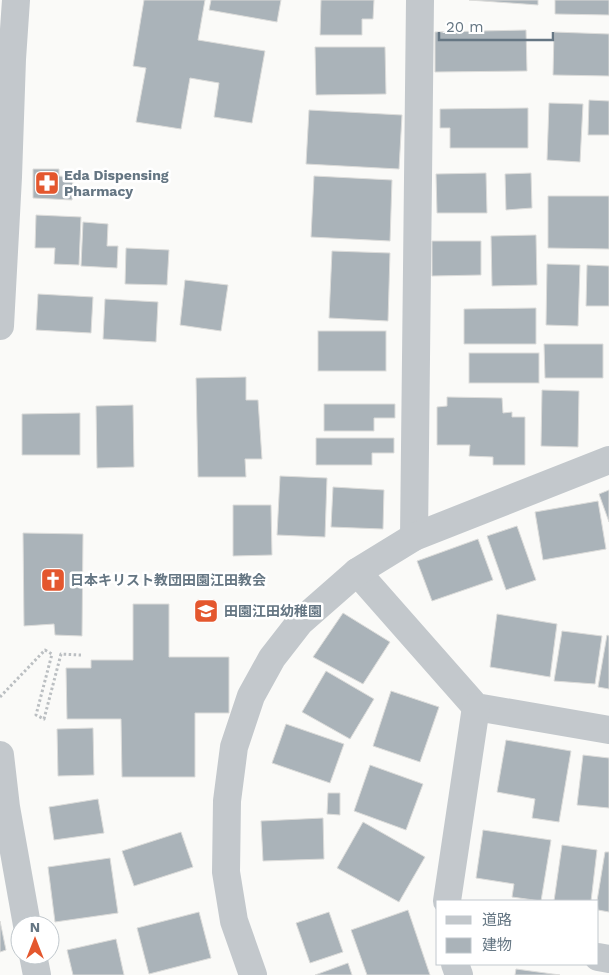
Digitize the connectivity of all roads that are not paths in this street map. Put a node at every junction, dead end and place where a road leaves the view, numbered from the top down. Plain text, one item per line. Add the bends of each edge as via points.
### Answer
1 (16, 0) edge
2 (420, 0) edge
3 (0, 326) edge
4 (609, 460) edge
5 (414, 537) junction
6 (357, 572) junction
7 (476, 706) junction
8 (609, 730) edge
9 (0, 755) edge
10 (447, 900) edge
11 (25, 915) edge
12 (254, 975) edge

1 - 3 street
2 - 5 street
4 - 5 street
5 - 6 street
6 - 7 street
6 - 12 street via 300,622 272,658 251,696 234,747 226,801 226,872 234,921
7 - 8 street
7 - 10 street
9 - 11 street

